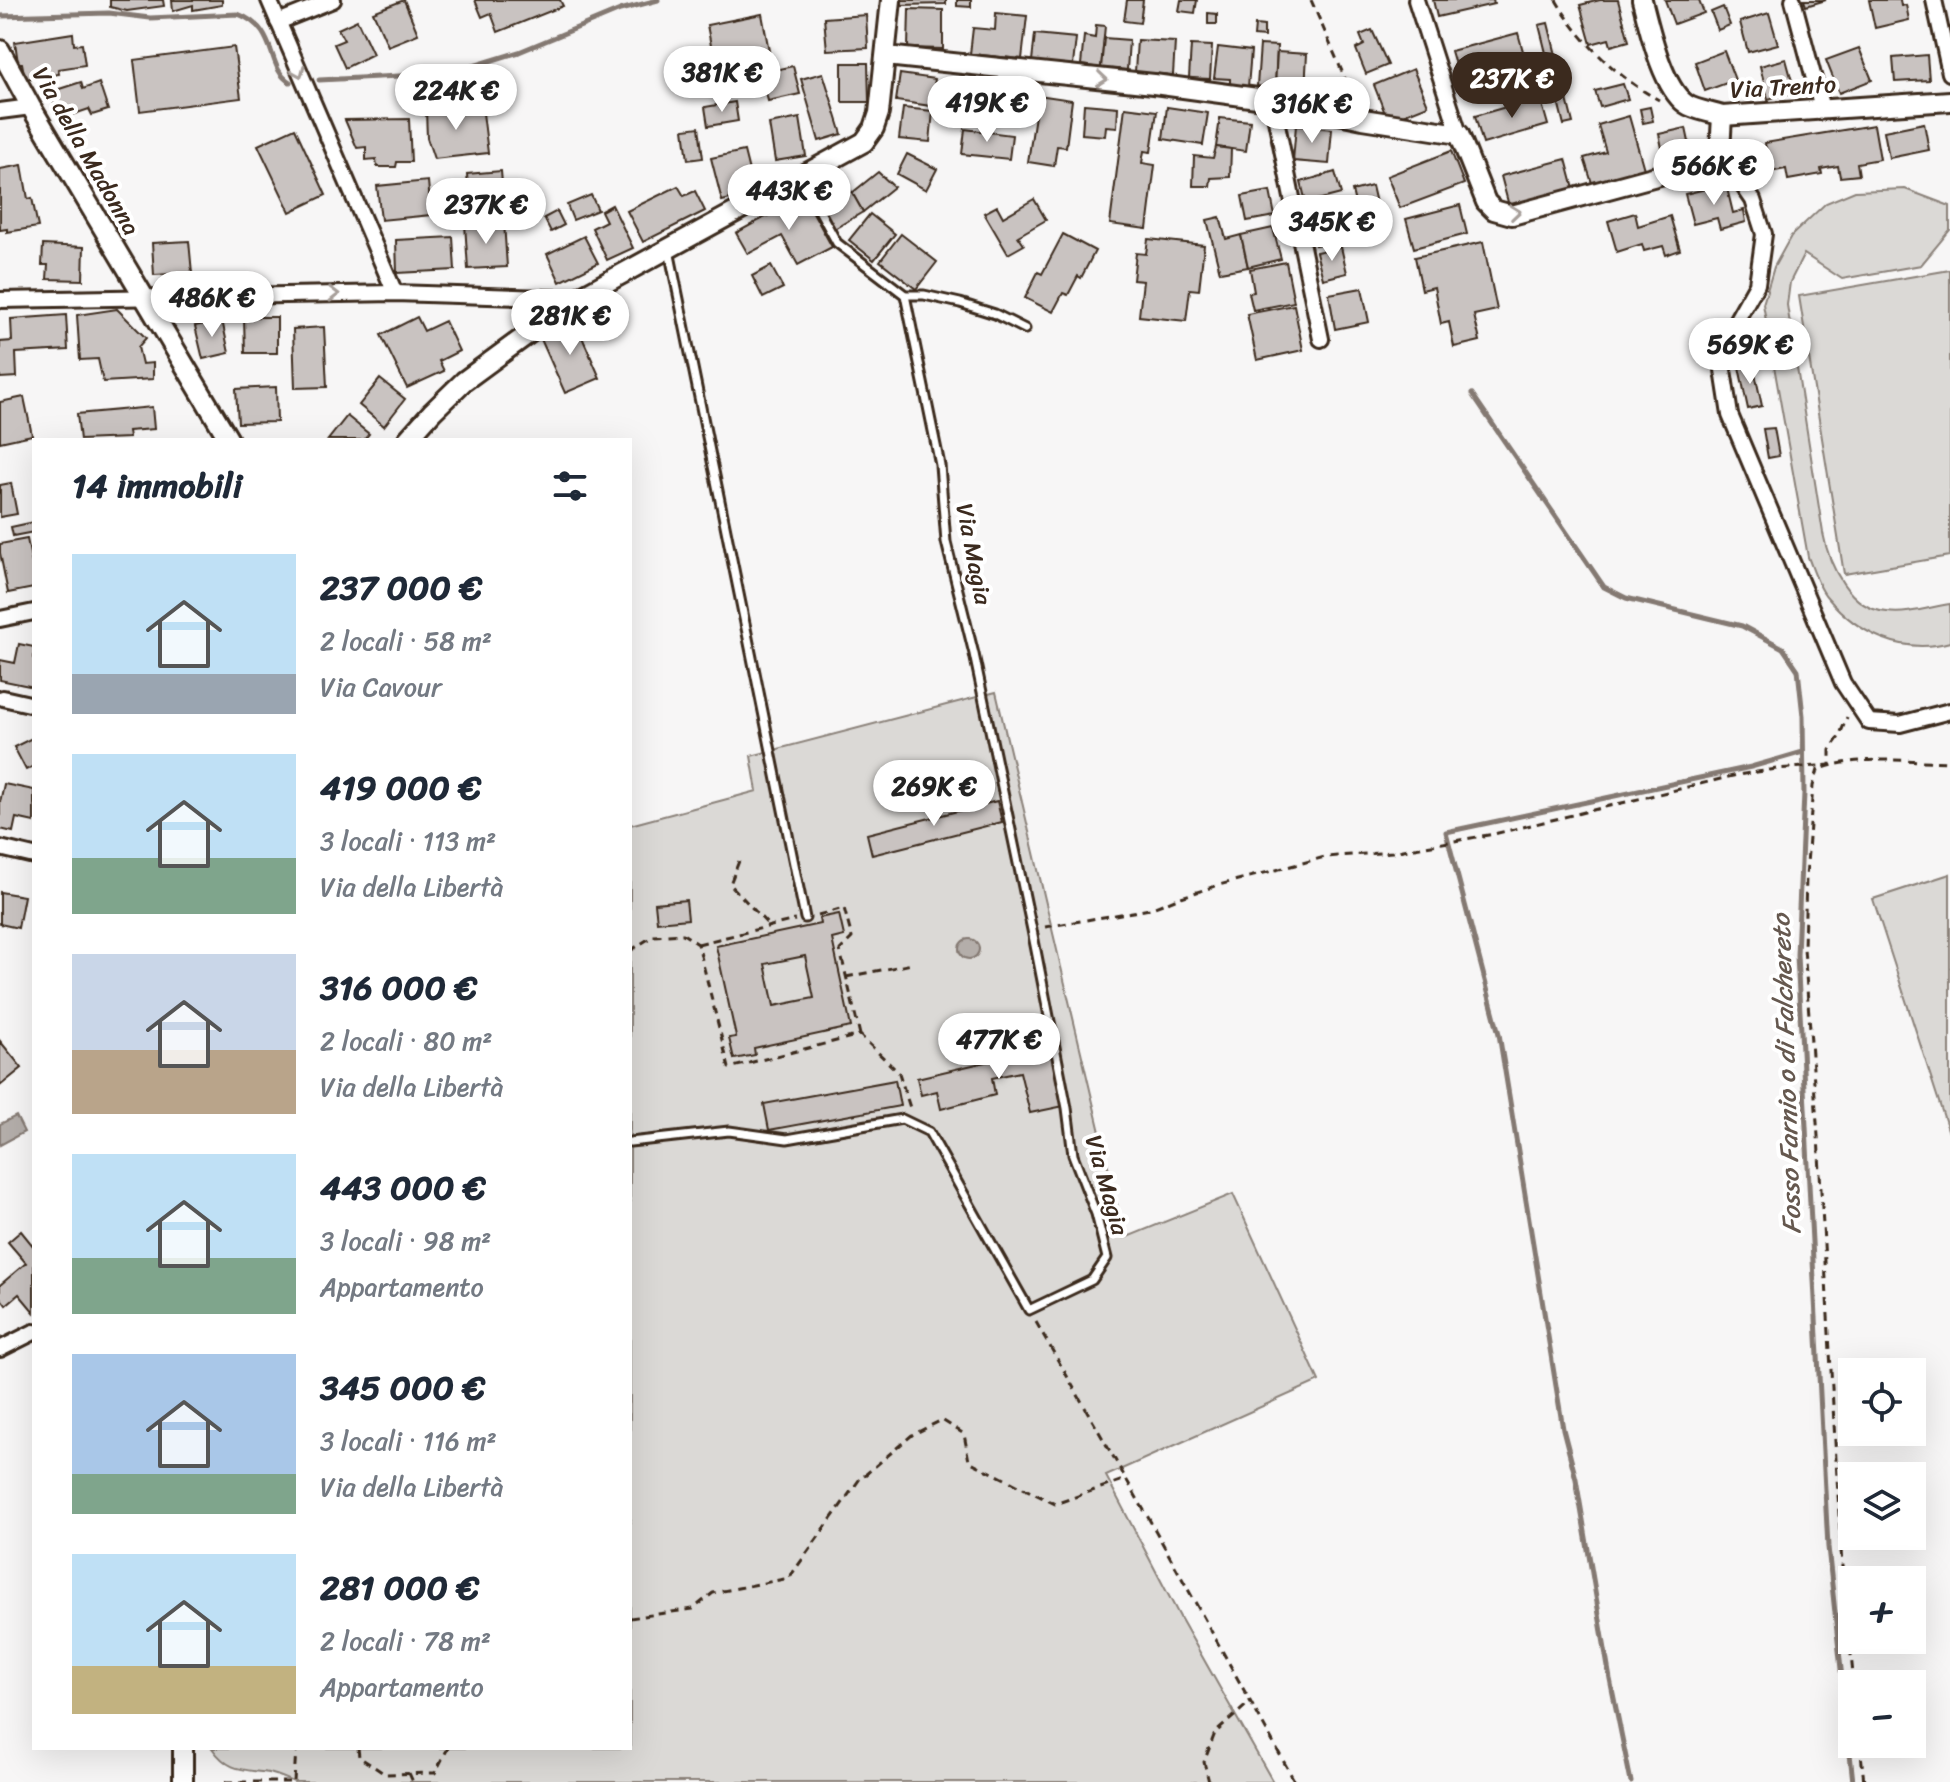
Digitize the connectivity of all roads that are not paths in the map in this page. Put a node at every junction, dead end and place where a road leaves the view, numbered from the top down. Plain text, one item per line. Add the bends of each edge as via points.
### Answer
1 (269, 0) edge
2 (333, 0) edge
3 (891, 0) edge
4 (1416, 0) edge
5 (1642, 0) edge
6 (1793, 0) edge
7 (1934, 0) edge
8 (278, 22) junction
9 (0, 50) edge
10 (886, 56) junction
11 (1950, 73) edge
12 (1272, 100) junction
13 (1950, 101) edge
14 (31, 107) junction
15 (1822, 109) junction
16 (0, 111) edge
17 (1722, 116) junction
18 (1459, 134) junction
19 (1720, 152) junction
20 (801, 177) junction
21 (669, 249) junction
22 (395, 293) junction
23 (905, 295) junction
24 (144, 297) junction
25 (576, 299) junction
26 (0, 300) edge
27 (1025, 329) dead end
28 (1321, 339) dead end
29 (228, 438) edge
30 (409, 438) edge
31 (32, 612) edge
32 (0, 619) edge
33 (3, 698) dead end
34 (32, 705) edge
35 (1950, 711) edge
36 (0, 848) edge
37 (32, 856) edge
38 (805, 918) road end
39 (632, 1142) edge
40 (32, 1333) edge
41 (0, 1349) edge
42 (183, 1750) edge
43 (183, 1782) edge

1 - 8 street
2 - 8 street
3 - 10 street
4 - 18 street
5 - 17 street, Via Trento via 1658,59 1673,89 1686,104
6 - 15 street
7 - 11 street
8 -> 22 street
9 - 14 street, Via della Madonna
10 -> 12 street
10 - 20 street via 874,128 864,142
12 - 18 street
12 - 28 street
13 - 15 street, Via Trento
14 - 16 street
14 - 24 street, Via della Madonna
15 - 17 street, Via Trento
17 - 19 street
18 -> 19 street via 1486,202 1512,215 1712,161
19 - 35 street via 1753,200 1764,234 1757,284 1721,357 1730,415 1843,683 1869,722 1900,724
20 - 21 street
20 - 23 lane via 837,243
21 - 25 street
21 - 38 lane
24 -> 22 street
22 - 25 street
23 - 27 lane via 960,303
23 - 39 lane, Via Magia via 940,465 946,542 1032,930 1073,1155 1107,1258 1092,1280 1029,1310 929,1132 902,1119 787,1139 729,1131
24 - 26 street
24 - 29 street, Via della Madonna
25 - 30 street via 464,381
31 - 32 street
33 - 34 street
36 - 37 street
40 - 41 street
42 - 43 street

